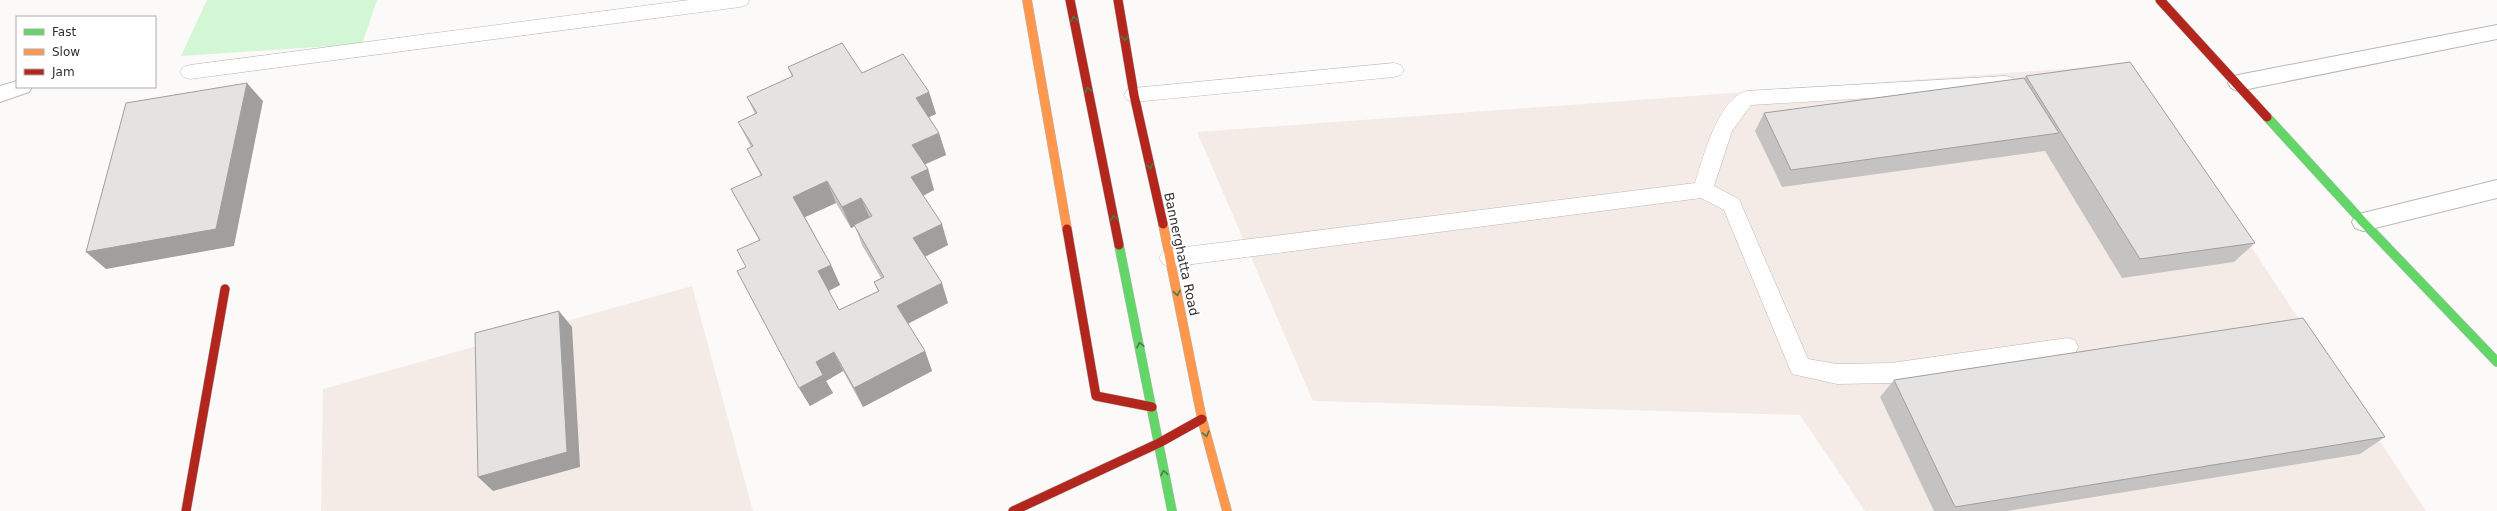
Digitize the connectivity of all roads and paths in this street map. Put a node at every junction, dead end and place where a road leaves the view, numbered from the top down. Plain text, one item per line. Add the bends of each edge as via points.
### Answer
1 (740, 0) edge
2 (1027, 0) edge
3 (1070, 0) edge
4 (1118, 0) edge
5 (2160, 0) edge
6 (2497, 32) edge
7 (1394, 70) dead end
8 (190, 72) dead end
9 (2025, 82) edge
10 (2238, 83) junction
11 (19, 88) edge
12 (0, 94) edge
13 (1134, 95) junction
14 (2497, 189) edge
15 (1703, 190) junction
16 (2363, 222) junction
17 (1170, 258) junction
18 (225, 289) dead end
19 (2067, 347) dead end
20 (2497, 362) edge
21 (1152, 407) junction
22 (1202, 419) junction
23 (1158, 443) junction
24 (186, 511) edge
25 (1013, 511) edge
26 (1172, 511) edge
27 (1227, 511) edge

1 - 8 lane
2 - 21 street via 1096,396
21 -> 3 street
4 -> 13 street, Bannerghatta Road
5 - 10 street
6 - 10 street
7 - 13 lane
9 - 15 lane via 1746,98 1723,128
10 - 16 street
11 - 12 street
13 -> 17 street, Bannerghatta Road
14 - 16 street
15 - 17 lane
15 - 19 lane via 1732,205 1800,367 1837,374 1891,373
16 - 20 street
17 -> 22 street, Bannerghatta Road
18 - 24 street
21 - 23 street
22 - 23 street
22 -> 27 street, Bannerghatta Road
23 - 25 street
26 -> 23 street

